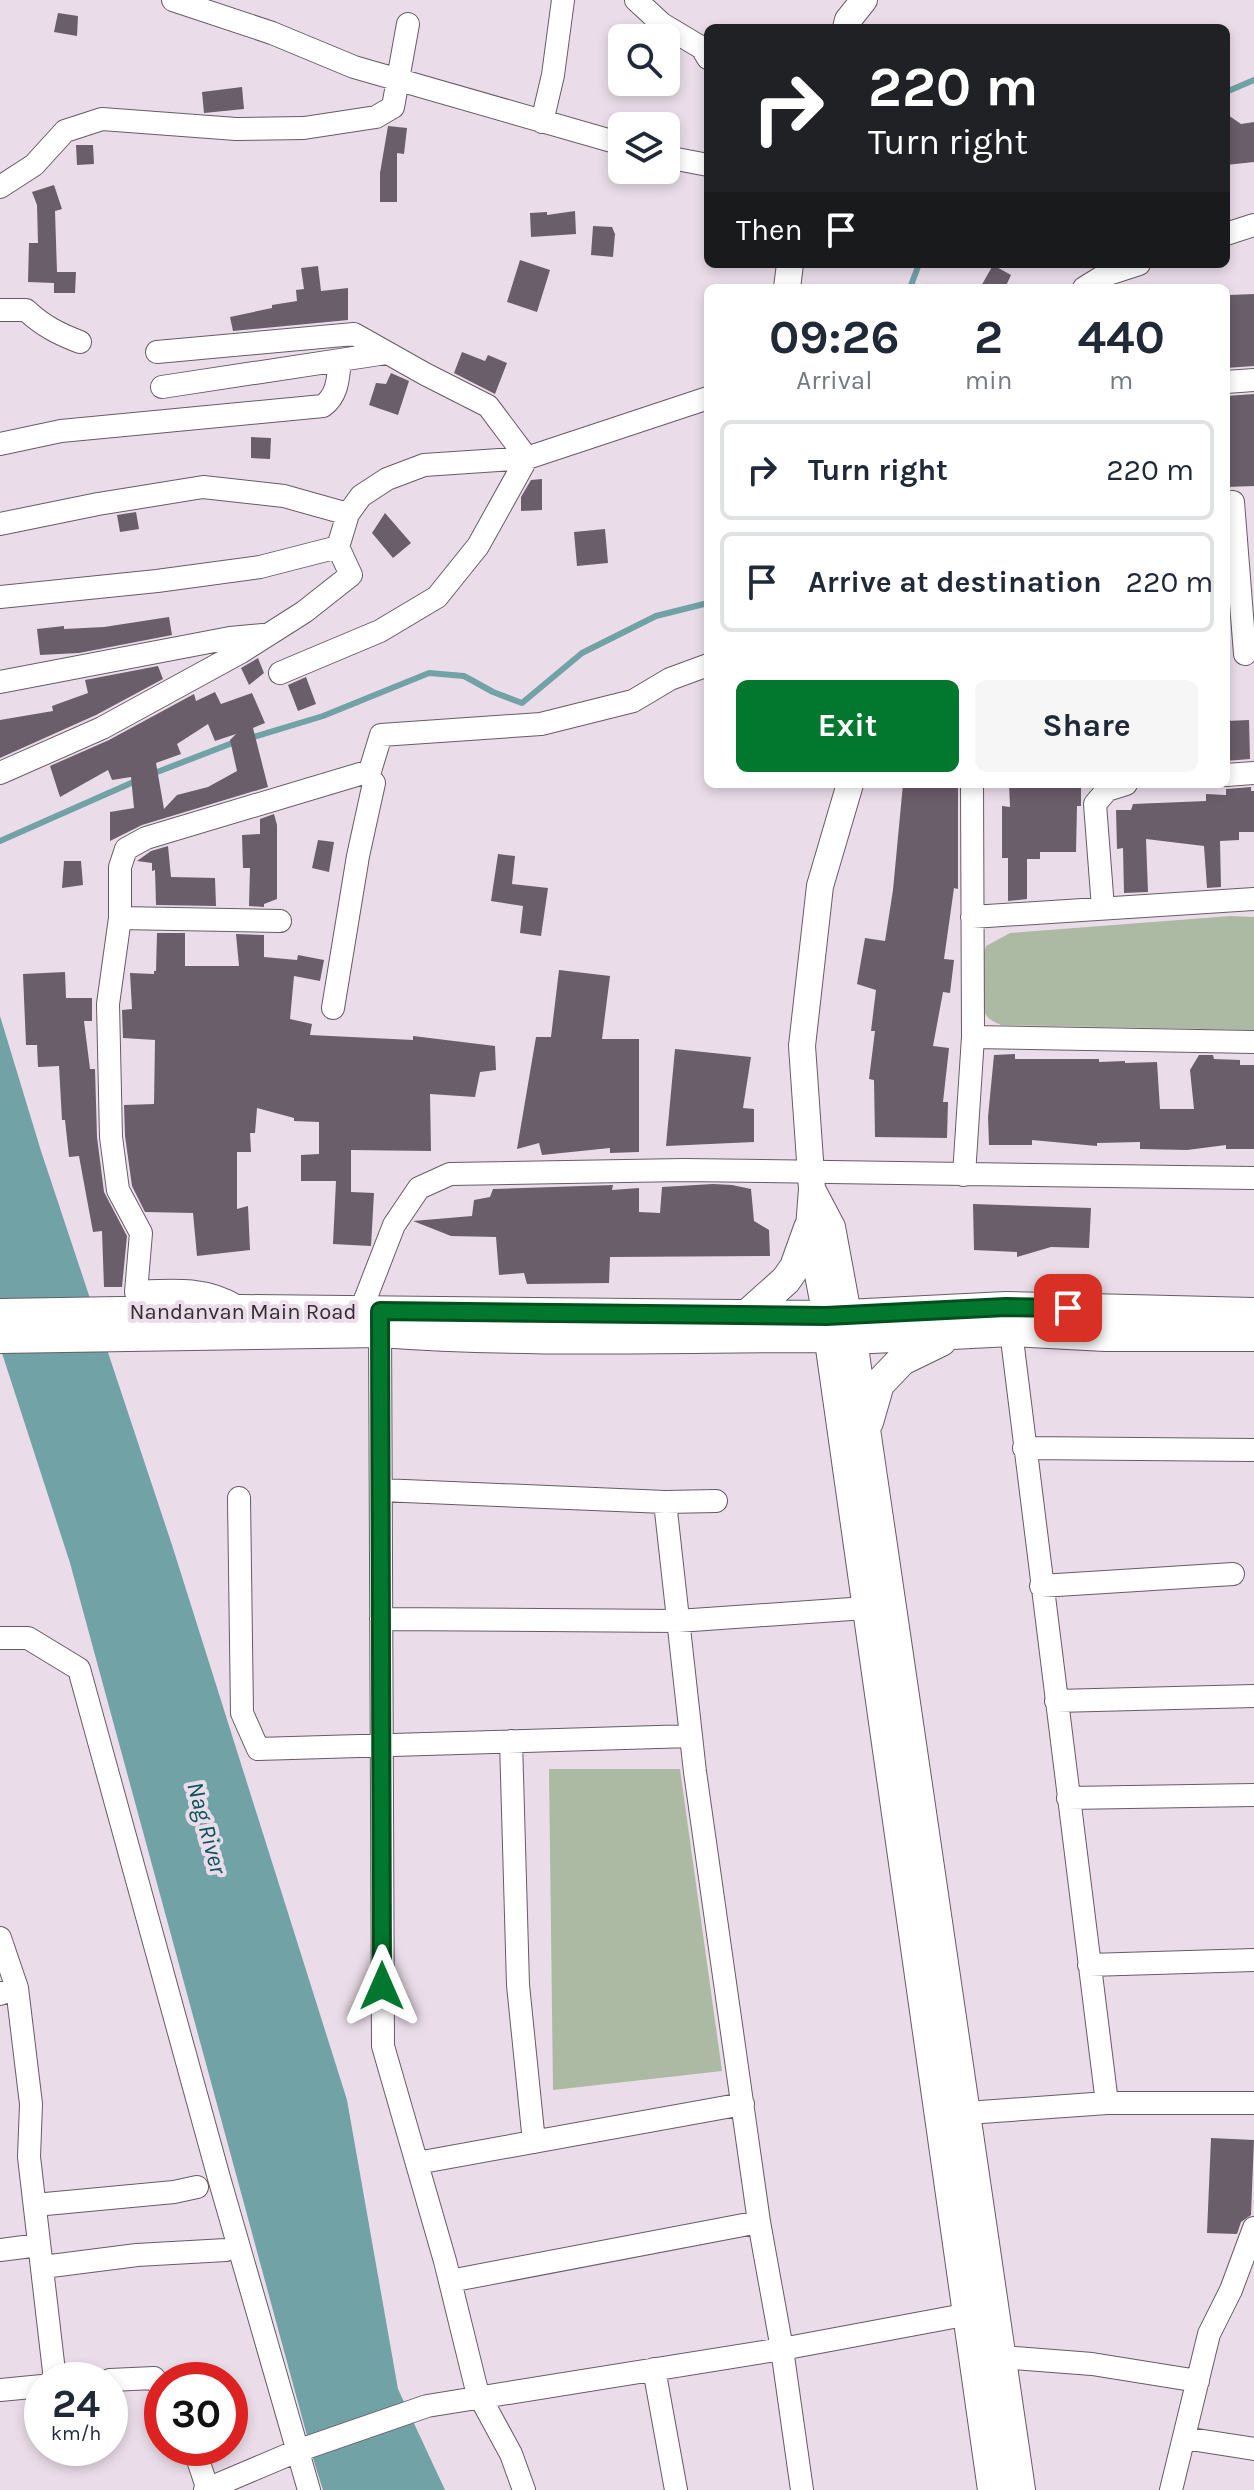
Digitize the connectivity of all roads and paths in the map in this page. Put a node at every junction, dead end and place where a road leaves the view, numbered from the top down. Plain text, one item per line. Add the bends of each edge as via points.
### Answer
1 (173, 0) edge
2 (563, 0) edge
3 (636, 0) edge
4 (864, 0) edge
5 (228, 9) edge
6 (408, 24) dead end
7 (847, 24) edge
8 (704, 51) edge
9 (400, 78) junction
10 (542, 122) junction
11 (608, 140) edge
12 (680, 160) edge
13 (704, 164) edge
14 (0, 187) edge
15 (1254, 225) edge
16 (1230, 233) edge
17 (1127, 268) edge
18 (1090, 284) edge
19 (0, 310) edge
20 (80, 342) dead end
21 (157, 352) dead end
22 (386, 353) junction
23 (340, 360) junction
24 (1254, 380) edge
25 (1230, 382) edge
26 (162, 387) dead end
27 (704, 399) edge
28 (0, 444) edge
29 (527, 458) junction
30 (1238, 502) edge
31 (348, 514) junction
32 (0, 524) edge
33 (338, 547) junction
34 (0, 597) edge
35 (268, 635) junction
36 (1242, 655) edge
37 (704, 666) edge
38 (280, 673) dead end
39 (0, 682) edge
40 (0, 773) edge
41 (1254, 773) edge
42 (1230, 775) edge
43 (374, 783) dead end
44 (849, 788) edge
45 (972, 788) edge
46 (1113, 788) edge
47 (1094, 794) edge
48 (1254, 899) edge
49 (1103, 908) junction
50 (972, 917) junction
51 (120, 918) junction
52 (280, 921) dead end
53 (333, 1008) dead end
54 (973, 1037) junction
55 (1254, 1042) edge
56 (964, 1175) junction
57 (1254, 1178) edge
58 (811, 1181) junction
59 (809, 1228) junction
60 (242, 1310) junction
61 (1254, 1313) edge
62 (0, 1314) edge
63 (747, 1315) junction
64 (373, 1318) junction
65 (115, 1323) junction
66 (839, 1327) junction
67 (1011, 1331) junction
68 (957, 1333) junction
69 (1254, 1336) edge
70 (0, 1338) edge
71 (865, 1431) junction
72 (1024, 1448) junction
73 (1254, 1450) edge
74 (381, 1490) junction
75 (239, 1498) dead end
76 (716, 1501) dead end
77 (665, 1502) junction
78 (1233, 1574) dead end
79 (1041, 1586) junction
80 (879, 1607) junction
81 (381, 1619) junction
82 (678, 1621) junction
83 (0, 1638) edge
84 (1254, 1696) edge
85 (1056, 1701) junction
86 (691, 1736) junction
87 (511, 1741) junction
88 (382, 1744) junction
89 (1254, 1795) edge
90 (1068, 1798) junction
91 (0, 1938) edge
92 (1254, 1960) edge
93 (1089, 1965) junction
94 (8, 1991) edge
95 (1107, 2103) junction
96 (1254, 2103) edge
97 (743, 2104) junction
98 (952, 2114) junction
99 (534, 2142) junction
100 (417, 2163) junction
101 (197, 2187) dead end
102 (35, 2205) junction
103 (759, 2222) junction
104 (1254, 2228) edge
105 (0, 2250) edge
106 (226, 2250) dead end
107 (41, 2256) junction
108 (450, 2281) junction
109 (1231, 2290) junction
110 (1254, 2293) edge
111 (981, 2311) junction
112 (782, 2349) junction
113 (988, 2360) junction
114 (53, 2362) edge
115 (654, 2369) junction
116 (1198, 2381) junction
117 (24, 2388) edge
118 (0, 2390) edge
119 (480, 2397) junction
120 (1184, 2438) junction
121 (1254, 2449) edge
122 (297, 2451) junction
123 (199, 2466) edge
124 (238, 2483) edge
125 (206, 2489) edge
126 (309, 2490) edge
127 (524, 2490) edge
128 (676, 2490) edge
129 (802, 2490) edge
130 (993, 2490) edge
131 (1020, 2490) edge
132 (1171, 2490) edge

1 - 5 street
2 - 10 street
3 - 8 street
4 - 7 street
5 - 9 street via 354,67
6 - 9 street
9 - 10 street
9 - 14 street via 393,107 376,117 304,128 236,129 102,119 65,131 34,165
10 - 11 street
12 - 13 street
15 - 16 street
17 - 18 street
19 - 20 street via 26,310 56,333
21 - 22 street via 354,334
22 - 23 street
22 - 29 street via 488,406
23 - 26 street
23 - 28 street via 337,386 323,406 61,431
24 - 25 street
27 - 29 street
29 - 31 street via 424,465 387,479 361,496
29 - 38 street via 478,546 437,597 380,631
30 - 36 street
31 - 32 street via 284,496 203,487
31 - 33 street
33 - 34 street via 260,567
33 - 35 street via 351,575
35 - 39 street
35 - 40 street via 102,728
37 - 51 street via 633,701 541,724 381,735 370,771 146,838 126,849 120,867
41 - 42 street
43 - 53 street
44 - 58 street via 820,886 802,1046
45 - 50 street
46 - 47 street
47 - 49 street
48 - 49 street
49 - 50 street
50 - 54 street
51 - 52 street
51 - 60 street via 108,1004 111,1137 118,1190 141,1233 136,1292 193,1290
54 - 55 street
54 - 56 street
56 - 57 street
56 - 58 street
58 - 59 street
58 - 64 street via 684,1170 450,1174 419,1188 394,1225
58 - 66 street via 832,1227
59 - 63 main road via 786,1280
59 - 66 street
60 - 64 main road, Nandanvan Main Road
60 - 65 main road, Nandanvan Main Road
61 - 66 main road, Nandanvan Main Road via 1006,1307
62 - 65 main road, Nandanvan Main Road
63 - 64 main road, Nandanvan Main Road
63 - 66 main road, Nandanvan Main Road
64 - 65 main road
64 - 66 main road via 428,1335 612,1338
64 - 74 street
65 - 70 main road
66 - 68 main road
66 - 71 main road
66 - 80 main road
67 - 68 main road
67 - 69 main road
67 - 72 street
68 - 71 main road via 902,1360 879,1384
71 - 80 main road
72 - 73 street
72 - 79 street
74 - 77 street
74 - 81 street
75 - 88 street via 242,1713 258,1749
76 - 77 street
77 - 82 street
78 - 79 street
79 - 85 street
80 - 82 street
80 - 98 main road
81 - 82 street
81 - 88 street
82 - 86 street
83 - 122 street via 28,1638 79,1669
84 - 85 street
85 - 90 street
86 - 87 street
86 - 97 street
87 - 88 street
87 - 99 street via 518,1985
88 - 100 street via 383,2046
89 - 90 street
90 - 93 street
91 - 94 street
92 - 93 street
93 - 95 street
94 - 102 street via 31,2104 29,2157
95 - 96 street
95 - 98 street
97 - 99 street
97 - 103 street
98 - 111 main road
99 - 100 street
100 - 108 street
101 - 102 street
102 - 107 street
103 - 108 street
103 - 112 street
104 - 109 street
105 - 107 street
106 - 107 street
107 - 114 street
108 - 119 street
109 - 110 street
109 - 116 street via 1209,2334
111 - 112 street
111 - 113 main road
112 - 115 street
112 - 129 street
113 - 116 street via 1092,2364
113 - 130 main road
113 - 131 main road
115 - 119 street
115 - 128 street
116 - 120 street
117 - 118 street
119 - 122 street via 427,2406
119 - 127 street
120 - 121 street
120 - 132 street
122 - 124 street
122 - 126 street
123 - 125 street
124 - 125 street

